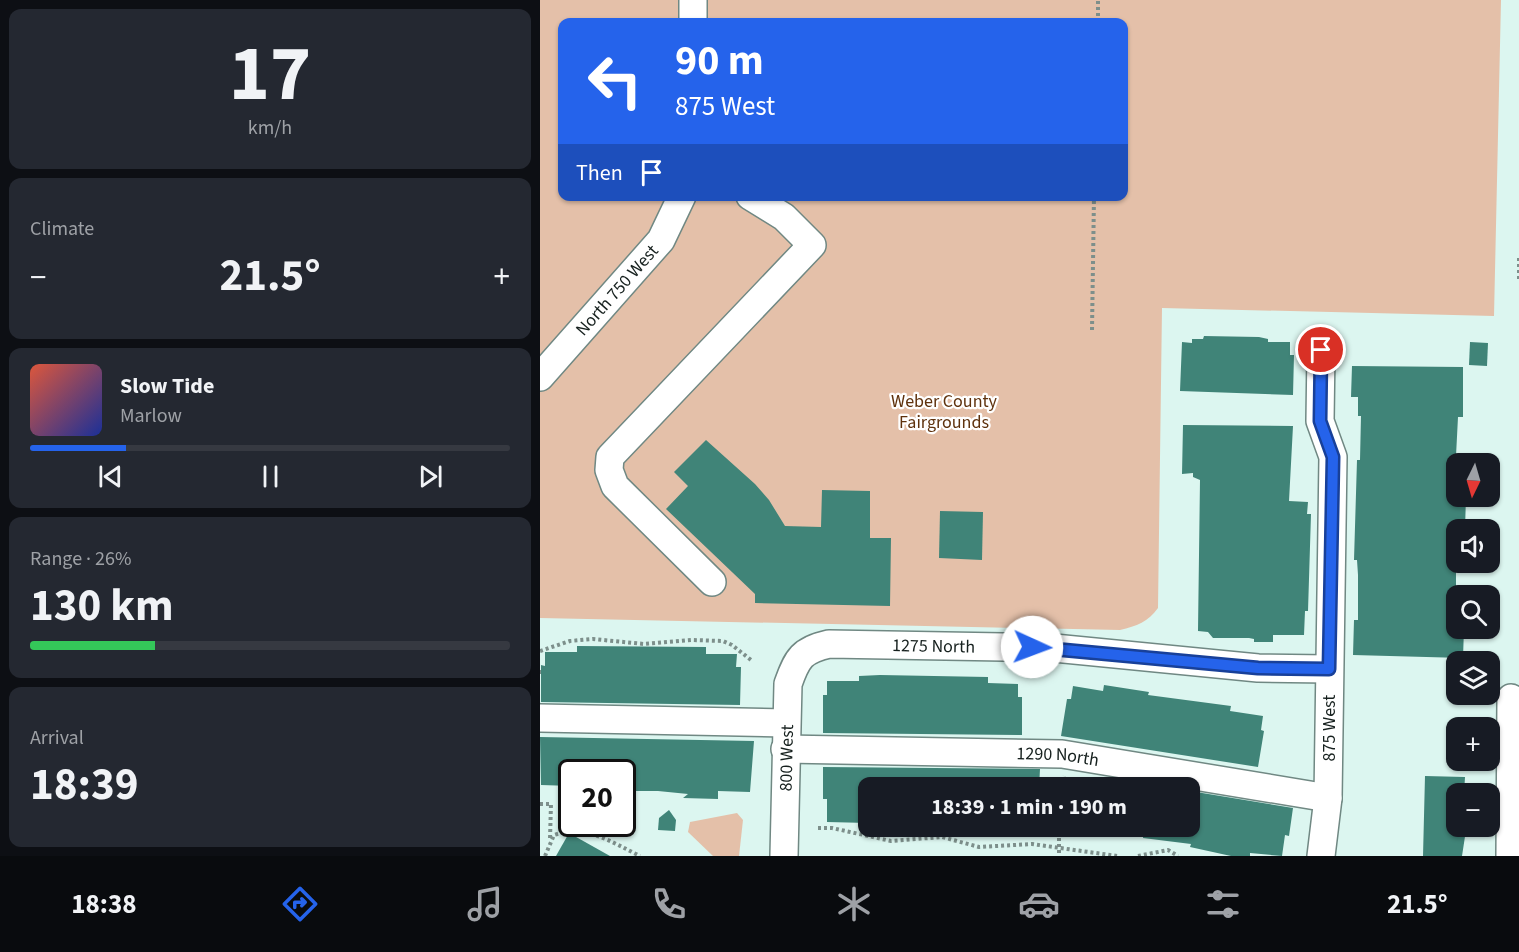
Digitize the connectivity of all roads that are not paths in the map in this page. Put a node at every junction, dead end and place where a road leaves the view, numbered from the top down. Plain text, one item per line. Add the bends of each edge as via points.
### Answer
1 (693, 0) edge
2 (693, 18) edge
3 (680, 201) edge
4 (758, 201) edge
5 (1321, 350) dead end
6 (540, 377) edge
7 (712, 582) dead end
8 (795, 663) joint
9 (1329, 669) junction
10 (1511, 698) dead end
11 (540, 718) edge
12 (785, 736) junction
13 (1328, 798) junction
14 (784, 856) edge
15 (1321, 856) edge
16 (1510, 856) edge

1 - 2 street
3 - 6 street, North 750 West via 661,240
4 - 7 street via 784,217 812,245 610,457 609,470 615,486
5 - 9 street, 875 West via 1320,421 1333,457
8 - 9 street, 1275 North via 810,648 829,644 1054,648 1258,668
8 - 12 street, 800 West via 788,684
9 - 13 street, 875 West
10 - 16 street
11 - 12 street, 1290 North
12 - 13 street, 1290 North via 1062,754
12 - 14 street, 800 West
13 - 15 street, 875 West

